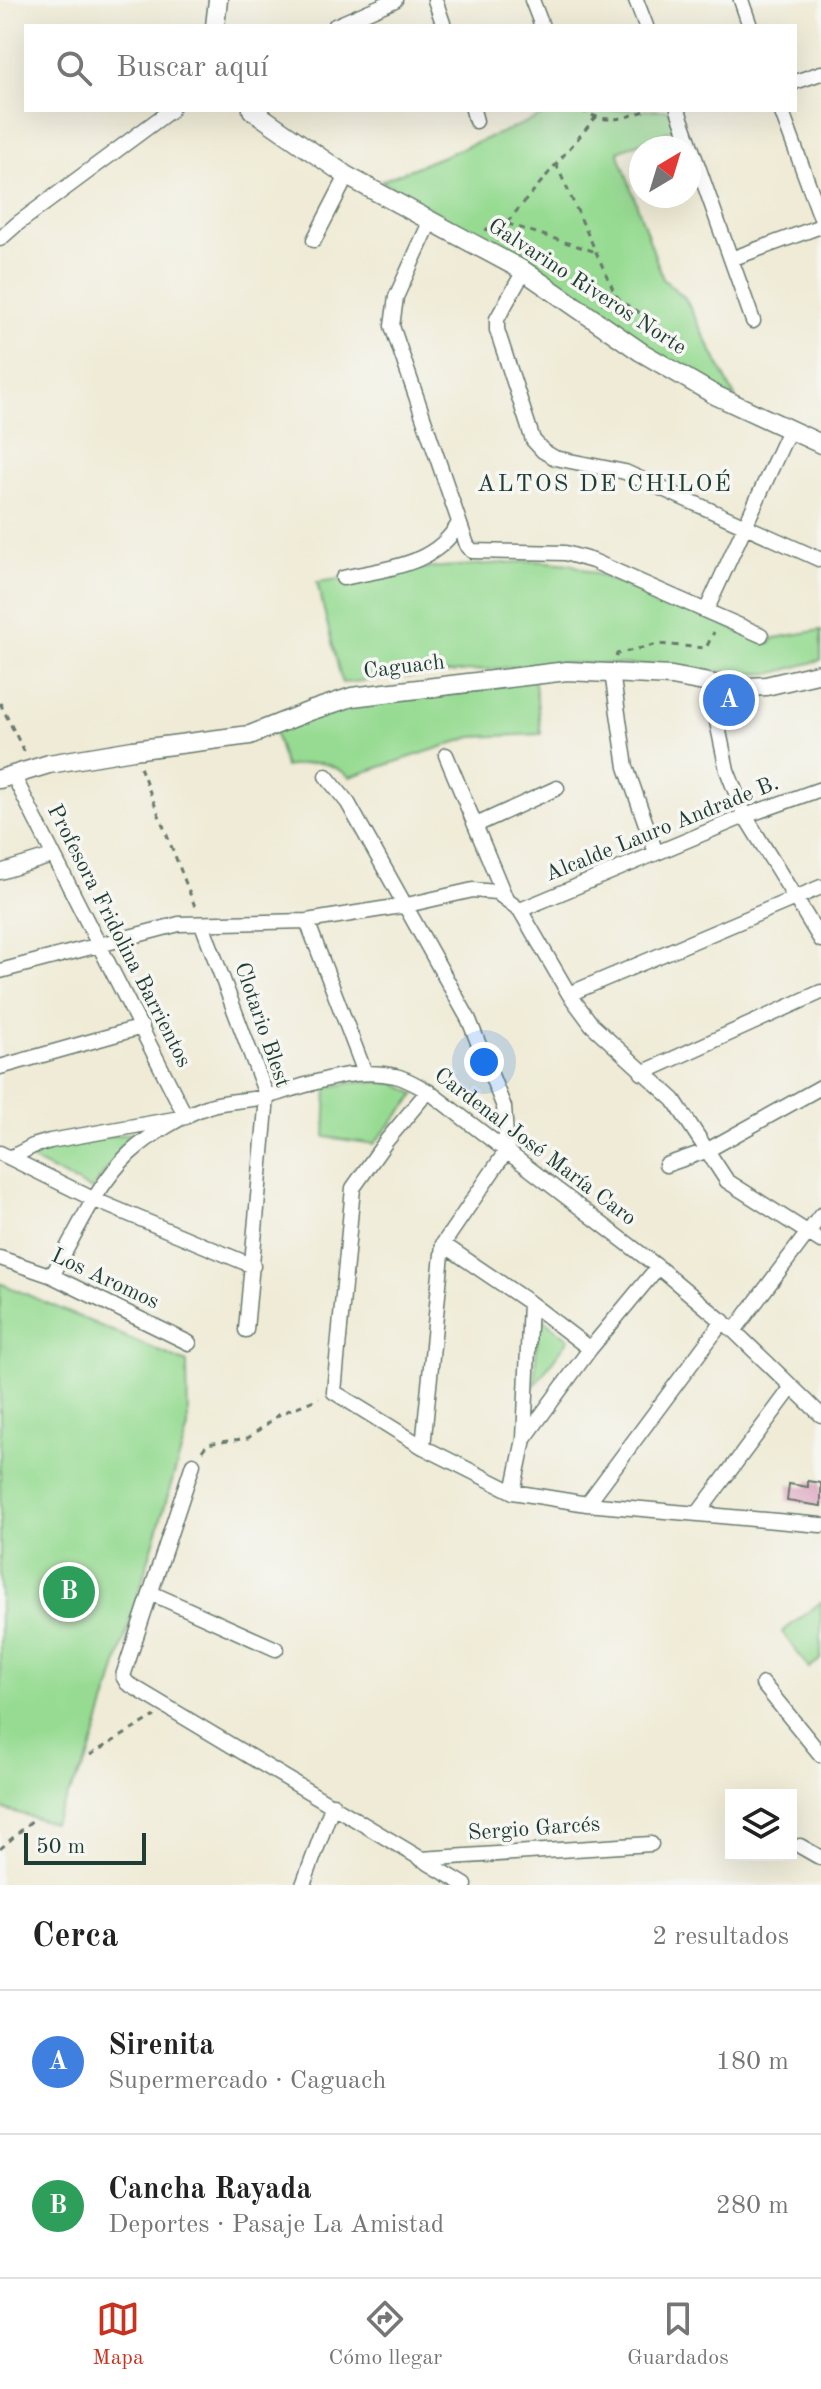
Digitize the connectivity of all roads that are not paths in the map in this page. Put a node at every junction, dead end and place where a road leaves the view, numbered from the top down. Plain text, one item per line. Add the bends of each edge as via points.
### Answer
1 (218, 0) edge
2 (395, 0) edge
3 (435, 0) edge
4 (532, 0) edge
5 (636, 0) edge
6 (741, 0) edge
7 (215, 24) edge
8 (340, 24) edge
9 (443, 24) edge
10 (541, 24) edge
11 (645, 24) edge
12 (749, 24) edge
13 (821, 73) edge
14 (797, 81) edge
15 (168, 112) edge
16 (255, 112) edge
17 (679, 112) edge
18 (782, 112) edge
19 (347, 176) junction
20 (815, 187) edge
21 (821, 218) edge
22 (438, 223) junction
23 (821, 226) edge
24 (0, 239) edge
25 (314, 240) dead end
26 (731, 259) junction
27 (524, 271) junction
28 (753, 321) dead end
29 (789, 430) junction
30 (821, 444) edge
31 (459, 523) junction
32 (745, 526) junction
33 (821, 560) edge
34 (343, 578) dead end
35 (706, 611) junction
36 (761, 635) dead end
37 (612, 673) junction
38 (821, 673) edge
39 (709, 683) junction
40 (446, 755) dead end
41 (326, 776) dead end
42 (6, 777) edge
43 (557, 788) dead end
44 (821, 789) edge
45 (745, 816) junction
46 (476, 825) junction
47 (656, 853) junction
48 (52, 856) junction
49 (0, 872) edge
50 (821, 887) edge
51 (505, 897) junction
52 (795, 897) junction
53 (407, 905) junction
54 (520, 910) junction
55 (307, 921) junction
56 (202, 924) junction
57 (821, 940) edge
58 (98, 944) junction
59 (0, 971) edge
60 (821, 992) edge
61 (569, 994) junction
62 (142, 1027) junction
63 (0, 1067) edge
64 (365, 1073) junction
65 (642, 1073) junction
66 (821, 1087) edge
67 (428, 1091) junction
68 (267, 1097) junction
69 (186, 1117) junction
70 (507, 1150) junction
71 (706, 1151) junction
72 (5, 1156) edge
73 (666, 1165) dead end
74 (95, 1200) junction
75 (821, 1215) edge
76 (806, 1232) junction
77 (821, 1241) edge
78 (443, 1244) junction
79 (0, 1258) edge
80 (253, 1266) junction
81 (658, 1267) junction
82 (52, 1276) junction
83 (530, 1303) junction
84 (729, 1326) junction
85 (246, 1330) dead end
86 (189, 1343) dead end
87 (590, 1349) junction
88 (792, 1387) junction
89 (821, 1415) edge
90 (524, 1439) junction
91 (423, 1447) junction
92 (193, 1464) road end
93 (513, 1492) junction
94 (587, 1504) junction
95 (699, 1512) junction
96 (821, 1525) edge
97 (151, 1593) junction
98 (276, 1649) dead end
99 (763, 1684) dead end
100 (819, 1749) edge
101 (333, 1804) junction
102 (651, 1844) dead end
103 (800, 1846) dead end
104 (821, 1858) edge
105 (421, 1859) junction
106 (303, 1885) edge
107 (465, 1885) edge

1 - 7 street
2 - 8 street
3 - 9 street
4 - 10 street
5 - 11 street
6 - 12 street
13 - 14 street
15 - 24 street
16 - 19 street, Galvarino Riveros Norte
17 - 26 street
18 - 20 street
19 - 22 street, Galvarino Riveros Norte
19 - 25 street
20 - 21 street
22 - 27 street, Galvarino Riveros Norte
22 - 31 street via 396,297 392,326
23 - 26 street
26 - 28 street
27 - 29 street, Galvarino Riveros Norte via 641,352
27 - 32 street via 497,319 497,330 533,440 555,458 625,472
29 - 30 street, Galvarino Riveros Norte
29 - 32 street
31 - 34 street via 416,563
31 - 35 street via 472,551 565,553
32 - 33 street
32 - 35 street
35 - 36 street
37 - 39 street, Caguach
37 - 42 street, Caguach via 567,671 352,697 250,735 133,750
37 - 47 street via 626,767
38 - 39 street, Caguach via 766,686
39 - 45 street via 727,770
40 - 46 street
41 - 53 street via 348,803
42 - 48 street, Profesora Fridolina Barrientos
43 - 46 street
44 - 45 street, Alcalde Lauro Andrade B.
45 - 47 street, Alcalde Lauro Andrade B.
45 - 52 street
46 - 51 street
47 - 54 street, Alcalde Lauro Andrade B.
48 - 49 street
48 - 58 street, Profesora Fridolina Barrientos
50 - 52 street
51 - 53 street via 473,890
51 - 54 street
52 - 57 street
52 - 61 street
53 - 55 street
53 - 70 street via 490,1067 504,1107
54 - 61 street
55 - 56 street
55 - 64 street
56 - 58 street via 179,924
56 - 68 street, Clotario Blest
58 - 59 street
58 - 62 street, Profesora Fridolina Barrientos
60 - 65 street
61 - 65 street via 592,1025
62 - 63 street
62 - 69 street, Profesora Fridolina Barrientos
64 - 67 street, Cardenal José María Caro via 396,1076
64 - 68 street, Cardenal José María Caro
65 - 71 street via 674,1100
66 - 71 street
67 - 70 street, Cardenal José María Caro
67 - 91 street via 353,1188 334,1392
68 - 69 street, Cardenal José María Caro via 210,1106
68 - 80 street, Clotario Blest
69 - 72 street via 50,1141
69 - 74 street, Cardenal José María Caro via 133,1150
70 - 78 street
70 - 81 street, Cardenal José María Caro
71 - 73 street
71 - 76 street via 727,1181
72 - 74 street
74 - 80 street
74 - 82 street, Cardenal José María Caro
75 - 76 street
76 - 77 street
76 - 84 street
78 - 83 street
78 - 91 street
79 - 82 street, Los Aromos
80 - 85 street, Clotario Blest
81 - 84 street, Cardenal José María Caro
81 - 87 street
82 - 86 street, Los Aromos
83 - 87 street
83 - 90 street
84 - 88 street, Cardenal José María Caro
84 - 94 street
87 - 90 street
88 - 89 street, Cardenal José María Caro
88 - 95 street
90 - 93 street
91 - 93 street
92 - 97 street
93 - 94 street
94 - 95 street
95 - 96 street
97 - 98 street
97 - 101 street via 123,1676 133,1688
99 - 100 street
101 - 105 street
101 - 106 street
102 - 105 street, Sergio Garcés
103 - 104 street
105 - 107 street

